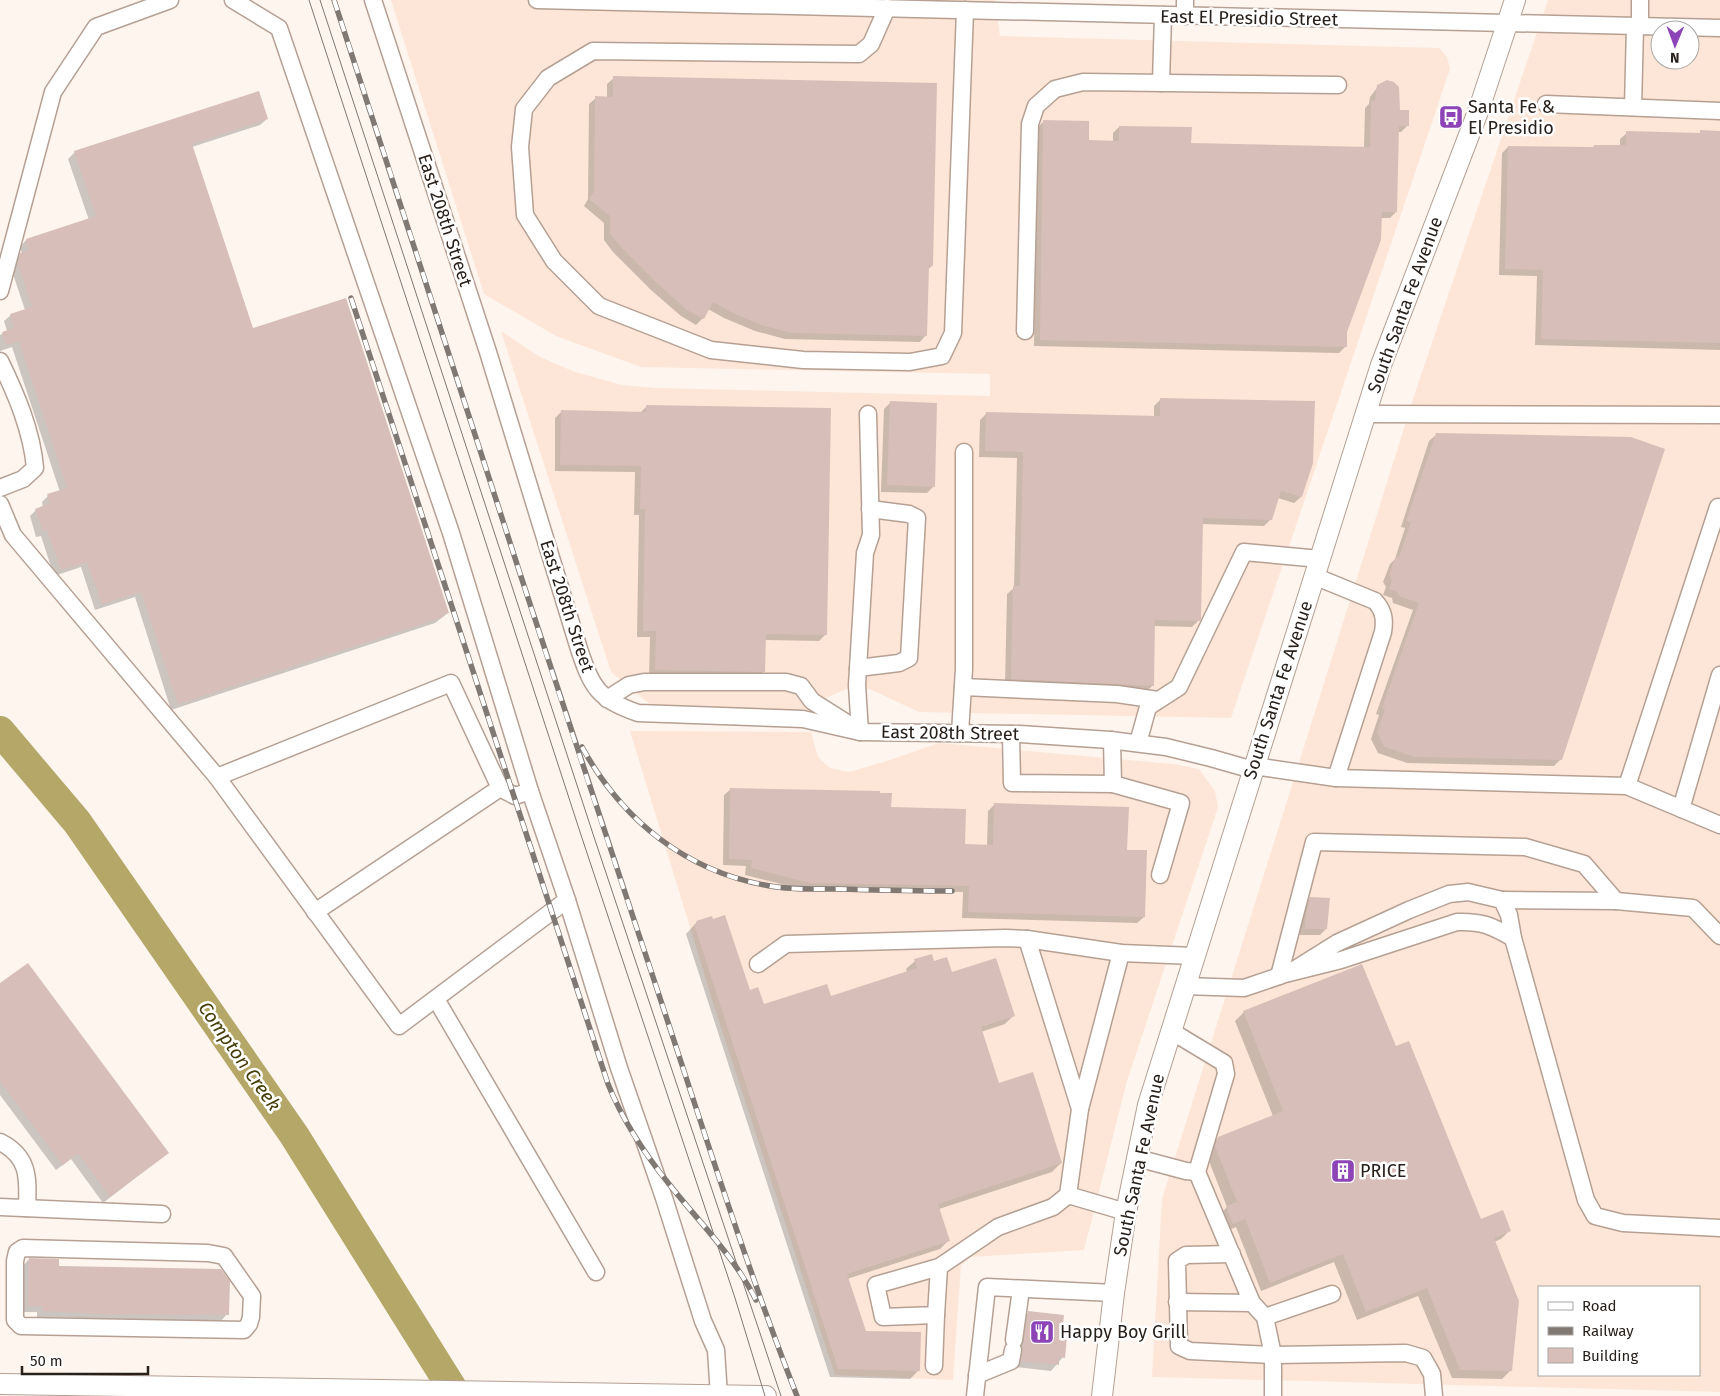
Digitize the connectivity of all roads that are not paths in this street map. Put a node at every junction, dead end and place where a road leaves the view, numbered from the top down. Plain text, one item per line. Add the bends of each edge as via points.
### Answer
1 (170, 0) edge
2 (232, 0) edge
3 (373, 0) edge
4 (537, 0) edge
5 (1515, 0) edge
6 (1640, 0) edge
7 (777, 3) edge
8 (1122, 7) edge
9 (887, 8) junction
10 (1185, 8) edge
11 (965, 10) junction
12 (1163, 15) junction
13 (1508, 24) junction
14 (1637, 27) junction
15 (1720, 28) edge
16 (1161, 83) junction
17 (1338, 85) dead end
18 (1546, 104) dead end
19 (1633, 107) junction
20 (1720, 111) edge
21 (0, 291) edge
22 (1026, 331) dead end
23 (0, 361) edge
24 (868, 414) dead end
25 (1366, 414) junction
26 (1720, 414) edge
27 (964, 452) dead end
28 (0, 488) edge
29 (0, 504) edge
30 (1718, 507) dead end
31 (870, 509) junction
32 (1317, 568) junction
33 (858, 668) junction
34 (1720, 675) edge
35 (963, 687) junction
36 (607, 699) junction
37 (1158, 700) junction
38 (860, 732) junction
39 (960, 733) junction
40 (1011, 734) junction
41 (1112, 740) junction
42 (1138, 744) junction
43 (1254, 768) junction
44 (218, 777) junction
45 (1336, 778) junction
46 (1113, 784) junction
47 (1626, 786) junction
48 (500, 788) junction
49 (530, 791) junction
50 (1681, 809) junction
51 (1720, 825) edge
52 (1160, 875) dead end
53 (568, 900) junction
54 (1502, 900) junction
55 (1616, 901) junction
56 (315, 912) junction
57 (1720, 936) edge
58 (1513, 938) junction
59 (1027, 940) junction
60 (1121, 953) junction
61 (1194, 956) junction
62 (758, 964) dead end
63 (1284, 975) junction
64 (1185, 986) junction
65 (436, 999) junction
66 (1171, 1031) junction
67 (1080, 1109) junction
68 (0, 1142) edge
69 (1137, 1158) junction
70 (1197, 1172) junction
71 (1068, 1196) junction
72 (0, 1207) edge
73 (27, 1208) junction
74 (1126, 1212) junction
75 (162, 1214) dead end
76 (1720, 1228) edge
77 (1232, 1254) junction
78 (8, 1261) edge
79 (940, 1267) junction
80 (596, 1272) dead end
81 (1021, 1289) junction
82 (1114, 1293) junction
83 (1332, 1294) dead end
84 (1177, 1302) junction
85 (1252, 1303) junction
86 (936, 1316) junction
87 (1265, 1317) junction
88 (1273, 1354) junction
89 (934, 1366) dead end
90 (978, 1375) junction
91 (0, 1384) edge
92 (719, 1396) edge
93 (766, 1396) edge
94 (976, 1396) edge
95 (1102, 1396) edge
96 (1273, 1396) edge
97 (1434, 1396) edge

1 - 21 street via 96,27 52,92
2 - 49 street via 279,28 451,533
3 - 36 street, East 208th Street via 488,352 588,677
4 - 7 street, East El Presidio Street
5 - 13 main road, South Santa Fe Avenue
6 - 14 street
7 - 9 street, East El Presidio Street
8 - 11 street, East El Presidio Street
8 - 12 street, East El Presidio Street
9 - 11 street, East El Presidio Street
9 - 11 street via 871,44 859,54 593,51 548,78 524,109 520,147 525,215 554,262 599,306 711,350 803,360 910,362 942,356 953,333
10 - 12 street, East El Presidio Street
10 - 13 street, East El Presidio Street
12 - 16 street
13 - 14 street, East El Presidio Street
13 - 25 main road, South Santa Fe Avenue via 1381,365
14 - 15 street, East El Presidio Street
14 - 19 street
16 - 17 street
16 - 22 street via 1083,82 1055,90 1036,106 1030,124
18 - 19 street
19 - 20 street
23 - 28 street via 33,448 35,468 24,479
24 - 31 street
25 - 26 street
25 - 32 main road, South Santa Fe Avenue
27 - 35 street
29 - 44 street via 13,535
30 - 47 street
31 - 33 street via 871,535 865,553
31 - 33 street via 917,518 909,658 899,663
32 - 37 street via 1244,552 1179,686
32 - 43 main road, South Santa Fe Avenue
32 - 45 street via 1375,601 1383,616 1383,632
33 - 38 street
34 - 50 street
35 - 37 street via 1117,694
35 - 39 street
36 - 38 street, East 208th Street via 638,712 803,718
36 - 38 street via 629,685 644,682 786,682 801,686 812,701
37 - 42 street via 1148,707
38 - 39 street, East 208th Street
39 - 40 street, East 208th Street
40 - 41 street, East 208th Street
40 - 46 street via 1012,783
41 - 42 street, East 208th Street
41 - 46 street
42 - 43 street, East 208th Street via 1166,747
43 - 45 street, East 208th Street
43 - 61 main road, South Santa Fe Avenue
44 - 48 street via 451,683
44 - 56 street
45 - 47 street, East 208th Street
46 - 52 street via 1181,803
47 - 50 street
48 - 49 street via 515,796
48 - 56 street
49 - 53 street
50 - 51 street
53 - 65 street
53 - 92 street via 702,1321 716,1350
54 - 55 street
54 - 58 street via 1509,915
54 - 63 street via 1468,892 1449,894 1337,944
55 - 57 street via 1693,908
55 - 63 street via 1584,864 1525,847 1314,842
56 - 65 street via 399,1026
58 - 63 street via 1476,921 1457,922
58 - 76 street via 1586,1200 1595,1216 1623,1223
59 - 60 street
59 - 62 street via 786,944
59 - 67 street
60 - 61 street
60 - 67 street
61 - 64 main road, South Santa Fe Avenue
63 - 64 street via 1244,988
64 - 66 main road, South Santa Fe Avenue
65 - 80 street
66 - 69 main road, South Santa Fe Avenue via 1148,1106
66 - 70 street via 1224,1063 1226,1074
67 - 71 street
68 - 73 street via 23,1161 28,1183
69 - 70 street
69 - 74 main road, South Santa Fe Avenue
70 - 77 street
71 - 74 street
71 - 79 street via 1053,1207 998,1227
72 - 73 street
73 - 75 street
74 - 82 main road, South Santa Fe Avenue
77 - 84 street via 1186,1255 1177,1262
77 - 85 street
78 - 78 street via 15,1320 21,1326 244,1330 251,1317 252,1296 224,1256 23,1248
79 - 86 street
79 - 86 street via 876,1285 883,1317
81 - 82 street
81 - 90 street via 1011,1361
81 - 90 street via 987,1287
82 - 95 main road, South Santa Fe Avenue
83 - 87 street
84 - 85 street
84 - 88 street via 1179,1346 1190,1351
85 - 87 street
86 - 89 street
87 - 88 street
88 - 96 street
88 - 97 street via 1406,1354 1422,1358 1432,1374
90 - 94 street
91 - 92 main road
92 - 93 main road

